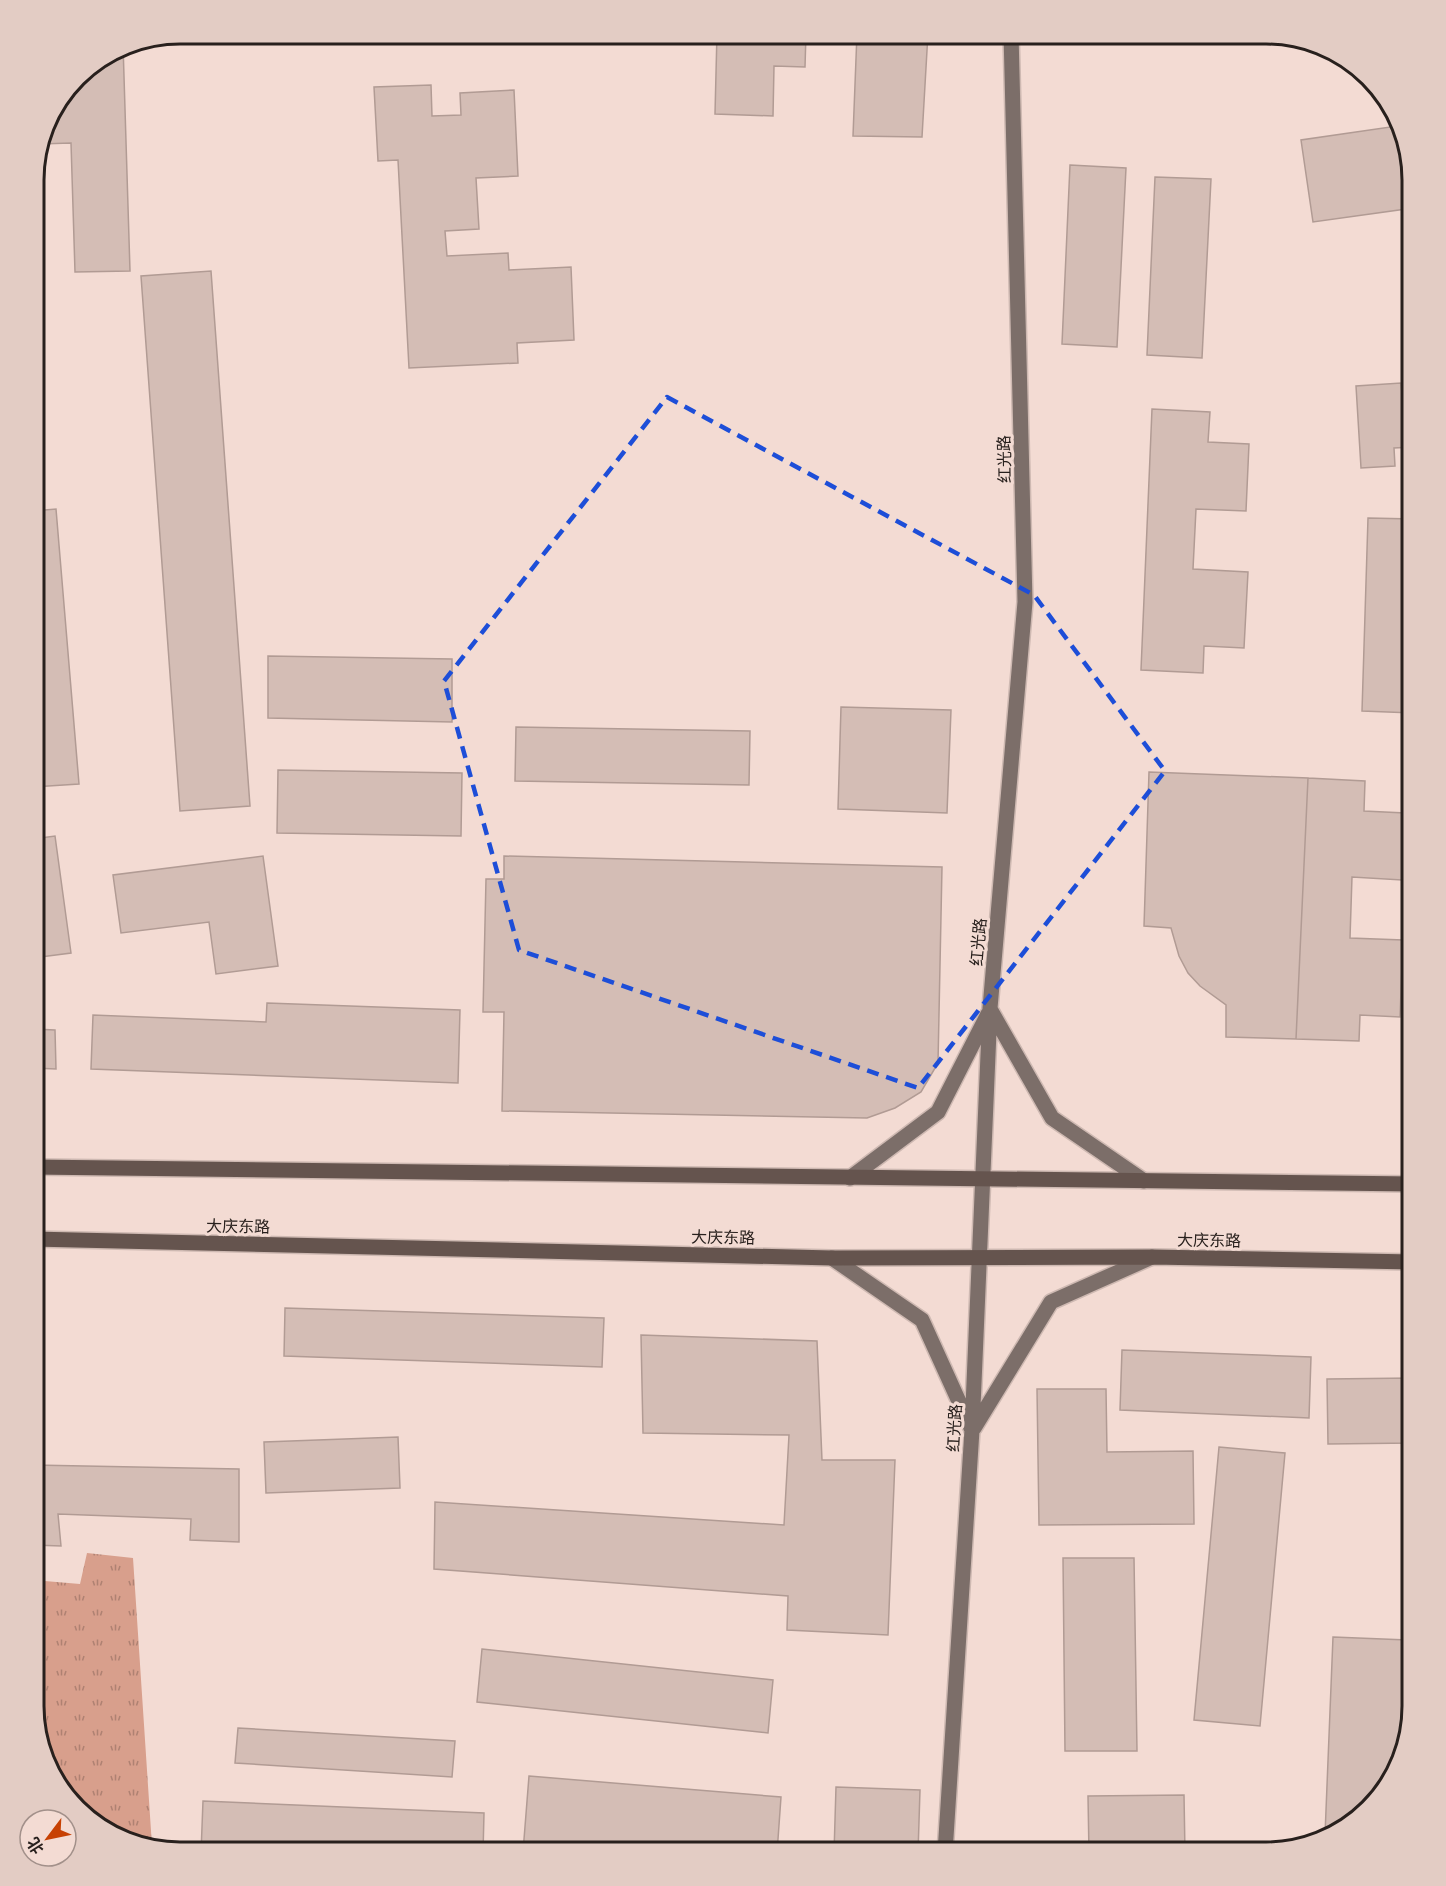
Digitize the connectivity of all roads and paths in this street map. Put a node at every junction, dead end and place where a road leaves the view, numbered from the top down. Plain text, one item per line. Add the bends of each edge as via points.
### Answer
1 (1011, 44) edge
2 (990, 1008) junction
3 (44, 1167) edge
4 (850, 1178) junction
5 (983, 1179) junction
6 (1144, 1181) junction
7 (1402, 1184) edge
8 (44, 1239) edge
9 (980, 1257) junction
10 (1153, 1257) junction
11 (832, 1258) junction
12 (1402, 1262) edge
13 (972, 1430) junction
14 (946, 1842) edge

1 - 2 street, 红光路 via 1025,602
2 - 4 street via 938,1112
2 - 5 street, 红光路
2 - 6 street via 1052,1118
3 - 4 main road
4 - 5 main road
5 - 6 main road
5 - 9 street, 红光路
6 - 7 main road
8 - 11 main road, 大庆东路
9 - 10 main road, 大庆东路
9 - 11 main road, 大庆东路
9 - 13 street, 红光路
10 - 12 main road, 大庆东路
10 - 13 street via 1051,1302
11 - 13 street via 922,1320
13 - 14 street, 红光路

